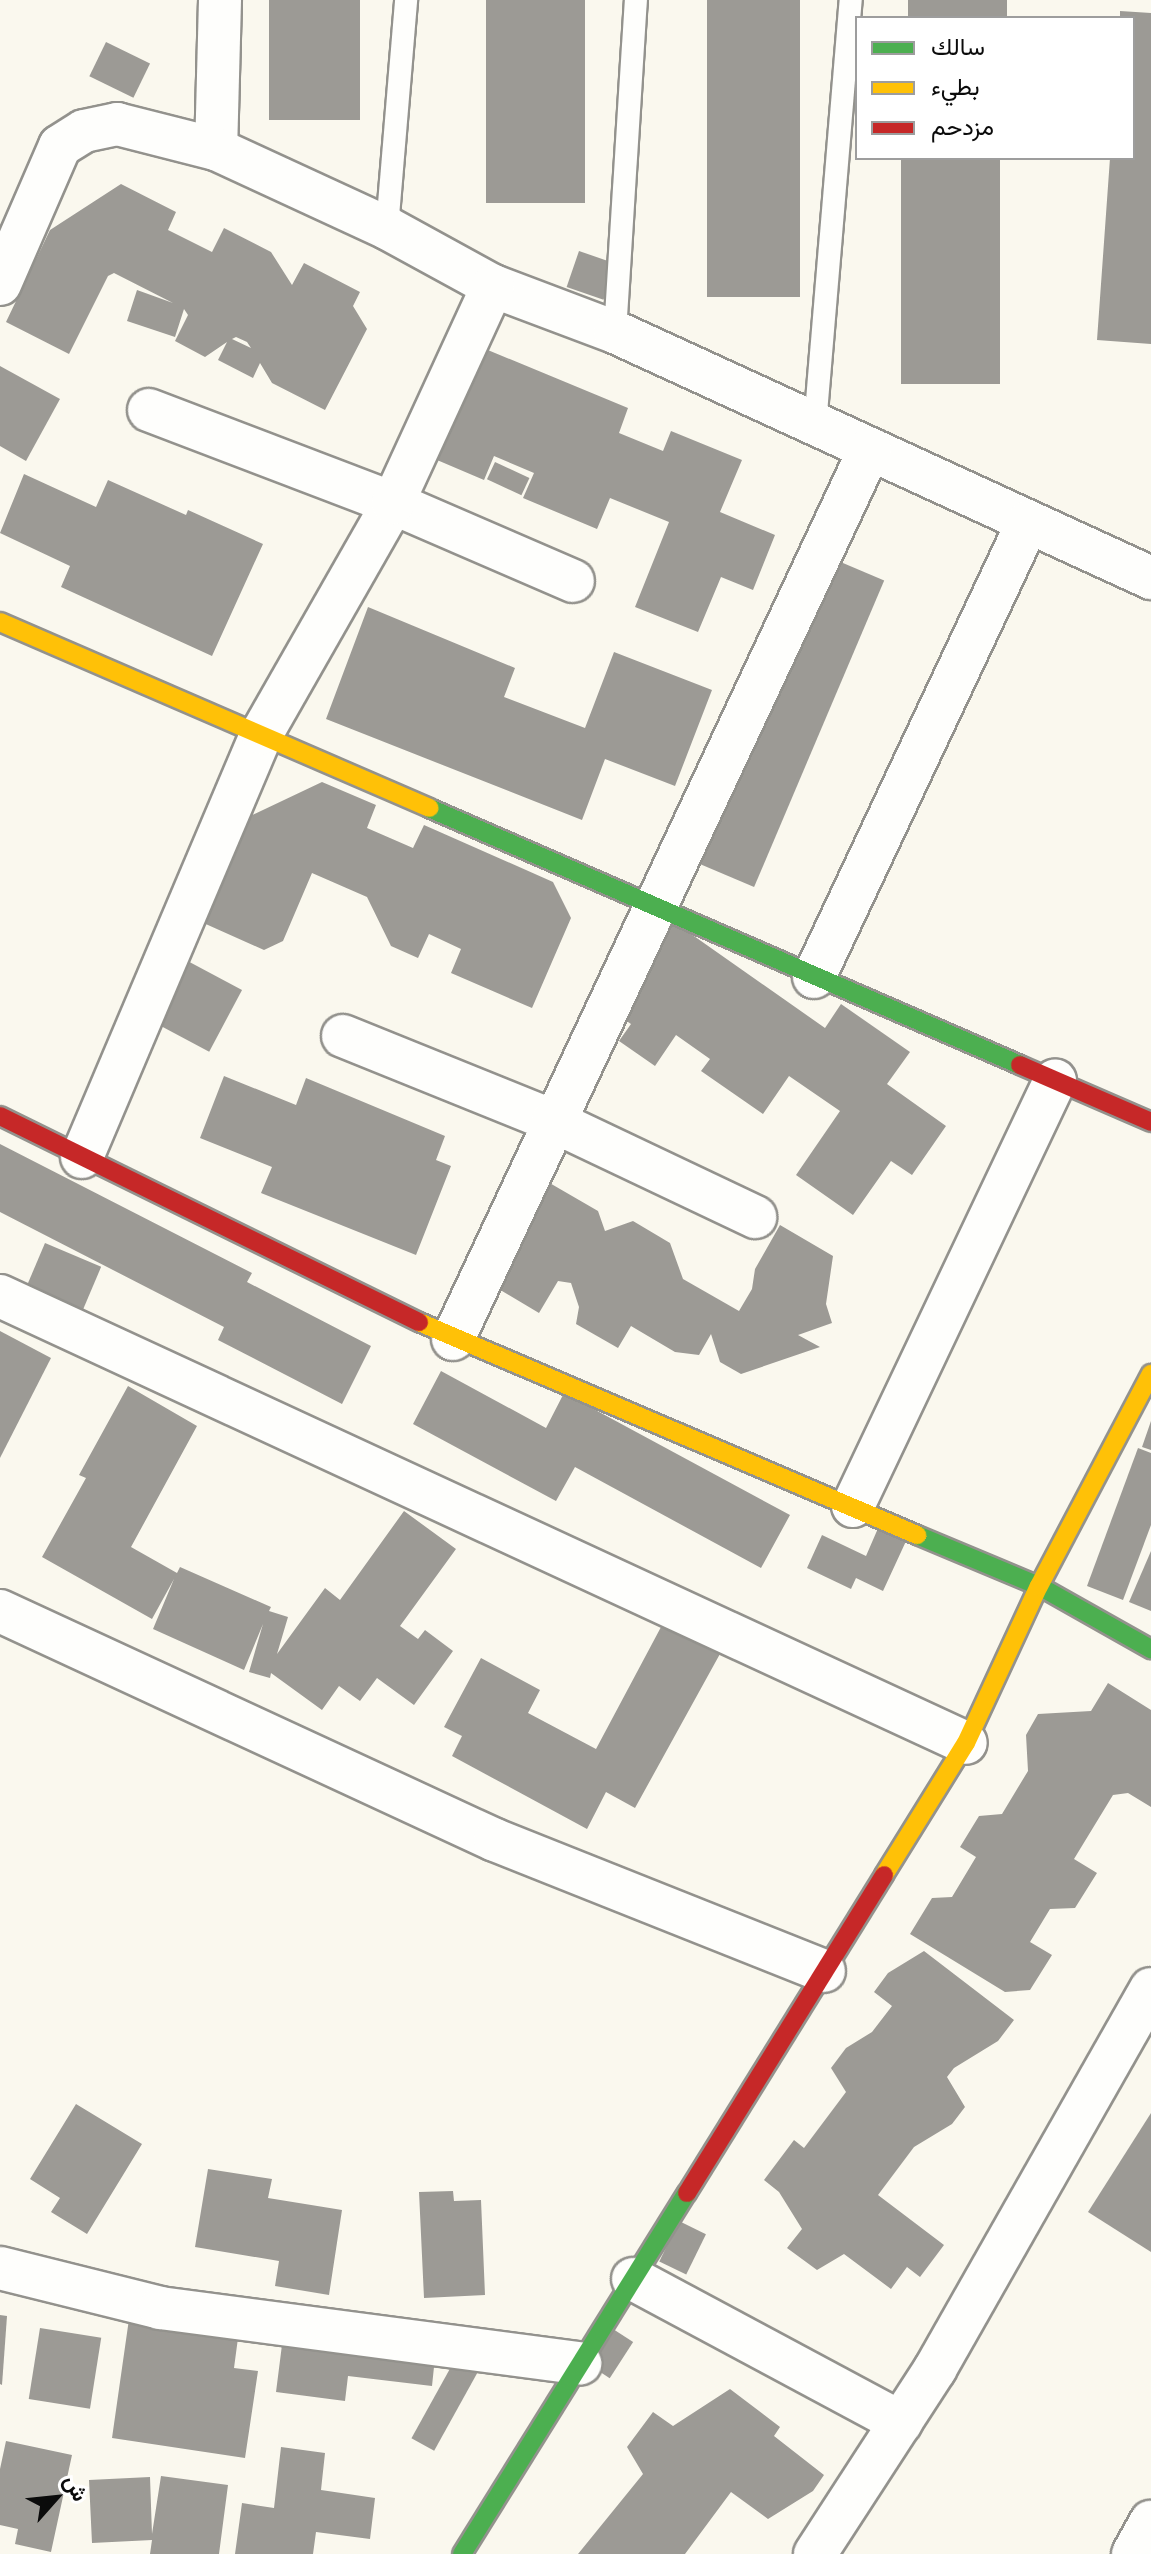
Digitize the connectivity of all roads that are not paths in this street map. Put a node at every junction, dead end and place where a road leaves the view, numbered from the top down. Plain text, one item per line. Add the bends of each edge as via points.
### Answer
1 (220, 0) edge
2 (406, 0) edge
3 (636, 0) edge
4 (851, 0) edge
5 (216, 149) junction
6 (387, 228) junction
7 (0, 284) edge
8 (493, 286) junction
9 (615, 332) junction
10 (149, 410) dead end
11 (815, 425) junction
12 (870, 449) junction
13 (393, 503) junction
14 (1028, 522) junction
15 (1151, 578) edge
16 (573, 581) dead end
17 (0, 622) edge
18 (262, 733) junction
19 (652, 907) junction
20 (814, 977) junction
21 (343, 1036) dead end
22 (1055, 1081) junction
23 (0, 1116) edge
24 (553, 1121) junction
25 (1151, 1122) edge
26 (82, 1157) junction
27 (755, 1217) dead end
28 (0, 1296) edge
29 (453, 1339) junction
30 (1151, 1374) edge
31 (853, 1506) junction
32 (1039, 1586) junction
33 (0, 1611) edge
34 (1151, 1649) edge
35 (966, 1743) junction
36 (824, 1971) junction
37 (1151, 1989) edge
38 (0, 2268) edge
39 (633, 2279) junction
40 (580, 2363) junction
41 (901, 2423) junction
42 (1151, 2522) edge
43 (462, 2554) edge
44 (815, 2554) edge
45 (1133, 2554) edge

1 - 5 street
2 - 6 lane
3 - 9 lane
4 - 11 lane
5 - 6 street
5 - 7 street via 117,124 84,131 60,146
6 - 8 street
8 - 9 street
8 - 13 street
9 - 11 street
10 - 13 street
11 - 12 street
12 - 14 street
12 - 19 street
13 - 16 street
13 - 18 street
14 - 15 street
14 - 20 street
17 - 18 street
18 - 19 street
18 - 26 street
19 - 20 street
19 - 24 street
20 - 22 street
21 - 24 street
22 - 25 street
22 - 31 street
23 - 26 street
24 - 27 street
24 - 29 street
26 - 29 street
28 - 35 street
29 - 31 street
30 - 32 street
31 - 32 street
32 - 34 street
32 - 35 street
33 - 36 street via 495,1840
35 - 36 street
36 - 39 street
37 - 41 street
38 - 40 street via 160,2308
39 - 40 street
39 - 41 street
40 - 43 street
41 - 44 street
42 - 45 street

